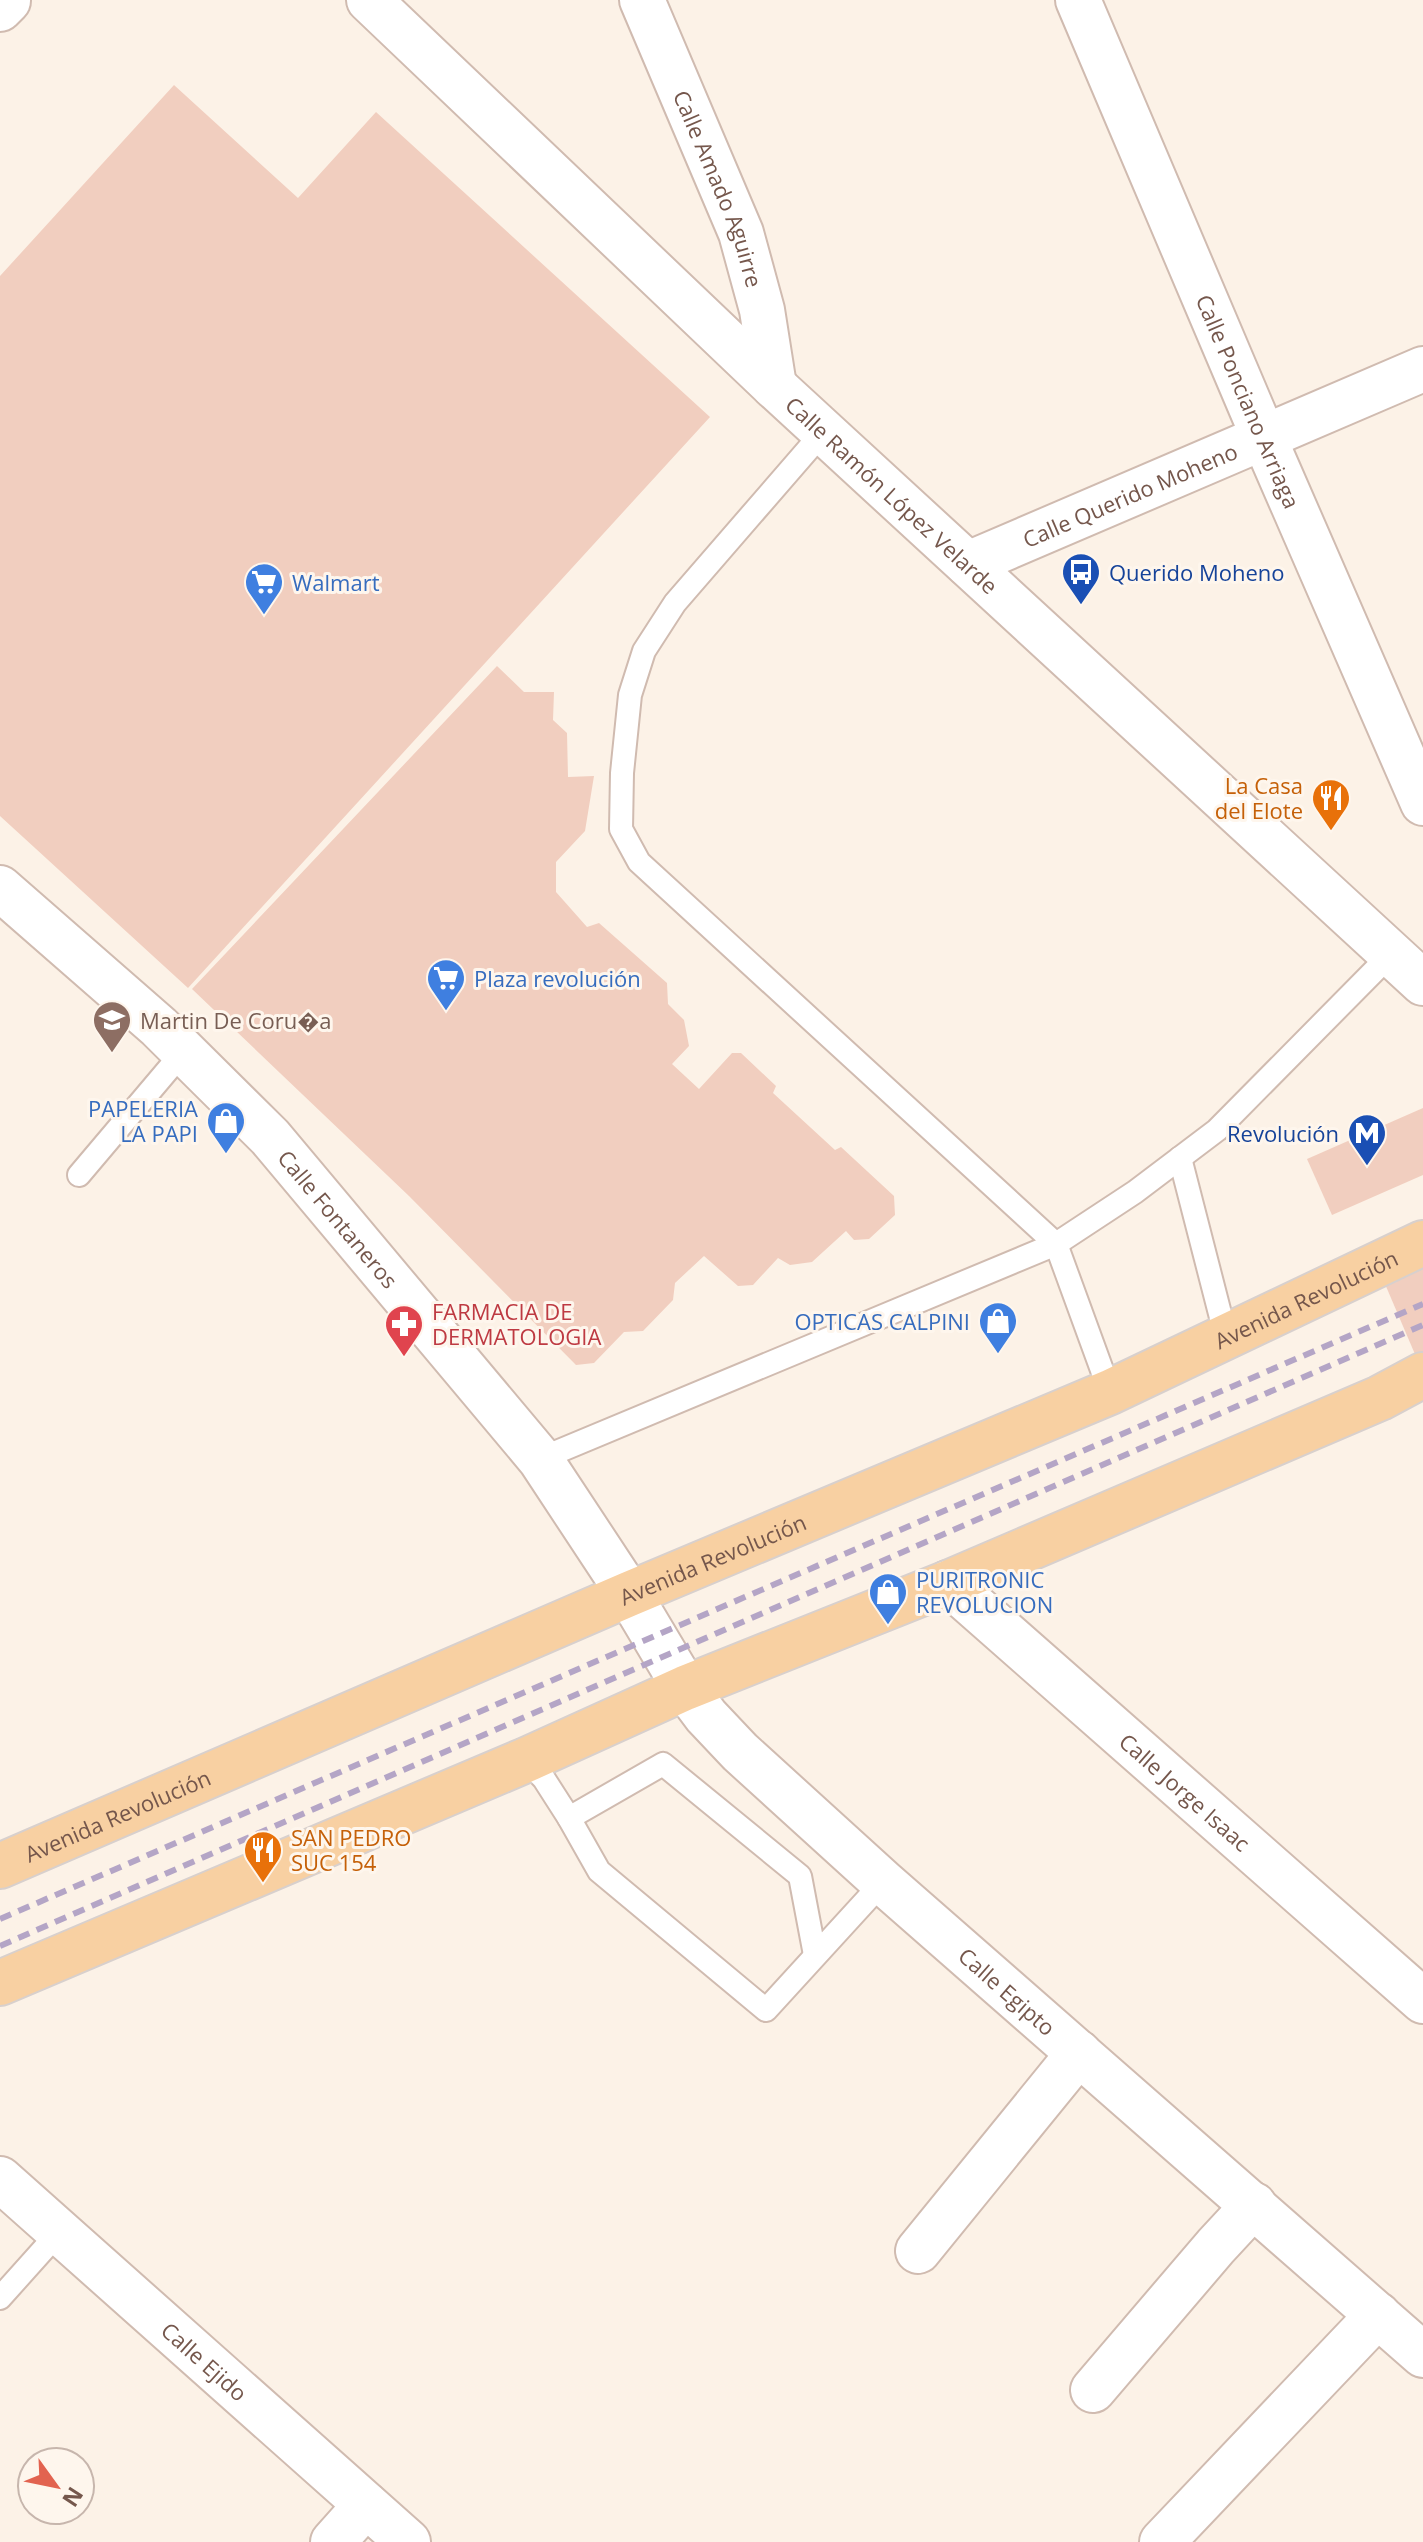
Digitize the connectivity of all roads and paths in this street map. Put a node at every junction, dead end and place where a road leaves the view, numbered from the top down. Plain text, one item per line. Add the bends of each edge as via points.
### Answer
1 (369, 0) edge
2 (642, 0) edge
3 (1078, 0) edge
4 (8, 1) edge
5 (0, 9) edge
6 (1423, 369) edge
7 (774, 386) junction
8 (824, 431) junction
9 (1264, 438) junction
10 (968, 564) junction
11 (1423, 803) edge
12 (0, 888) edge
13 (1390, 955) junction
14 (1423, 983) edge
15 (183, 1052) junction
16 (1180, 1158) junction
17 (79, 1175) dead end
18 (1423, 1243) edge
19 (1056, 1244) junction
20 (1226, 1337) junction
21 (1423, 1375) edge
22 (1110, 1392) junction
23 (540, 1459) junction
24 (948, 1583) junction
25 (629, 1594) junction
26 (685, 1688) junction
27 (526, 1760) junction
28 (569, 1818) junction
29 (0, 1866) edge
30 (883, 1882) junction
31 (815, 1955) junction
32 (0, 1983) edge
33 (1423, 2001) edge
34 (1079, 2053) junction
35 (0, 2179) edge
36 (1254, 2205) junction
37 (60, 2231) junction
38 (918, 2251) dead end
39 (0, 2298) edge
40 (1378, 2315) junction
41 (1423, 2355) edge
42 (1093, 2390) dead end
43 (366, 2505) junction
44 (333, 2542) edge
45 (408, 2542) edge
46 (1162, 2542) edge

1 - 7 street, Calle Ramón López Velarde
2 - 7 street, Calle Amado Aguirre via 741,233 762,310
3 - 9 street, Calle Ponciano Arriaga
4 - 5 street
6 - 9 street, Calle Querido Moheno
7 - 8 street, Calle Ramón López Velarde
8 - 10 street, Calle Ramón López Velarde
8 - 19 lane via 675,603 644,651 630,695 621,829 639,862
9 - 10 street, Calle Querido Moheno
9 - 11 street, Calle Ponciano Arriaga
10 - 13 street, Calle Ramón López Velarde
12 - 15 street, Calle Fontaneros
13 - 14 street, Calle Ramón López Velarde
13 - 16 lane via 1217,1130
15 - 17 lane
15 - 23 street, Calle Fontaneros via 270,1137
16 - 19 lane
16 - 20 lane
18 - 20 main road, Avenida Revolución
19 - 22 lane
19 - 23 lane
20 - 22 main road, Avenida Revolución
21 - 24 main road
22 - 25 main road, Avenida Revolución
23 - 25 street, Calle Fontaneros
24 - 26 main road
24 - 33 street, Calle Jorge Isaac
25 - 26 street, Calle Egipto
25 - 29 main road, Avenida Revolución
26 - 27 main road
26 - 30 street, Calle Egipto via 740,1752
27 - 28 lane
27 - 32 main road
28 - 31 lane via 599,1871 766,2010
28 - 31 lane via 663,1764 800,1876
30 - 31 lane
30 - 34 street, Calle Egipto
34 - 36 street, Calle Egipto
34 - 38 street
35 - 37 street, Calle Ejido
36 - 40 street, Calle Egipto
36 - 42 street
37 - 39 lane
37 - 43 street, Calle Ejido
40 - 41 street, Calle Egipto
40 - 46 street
43 - 44 street
43 - 45 street, Calle Ejido

